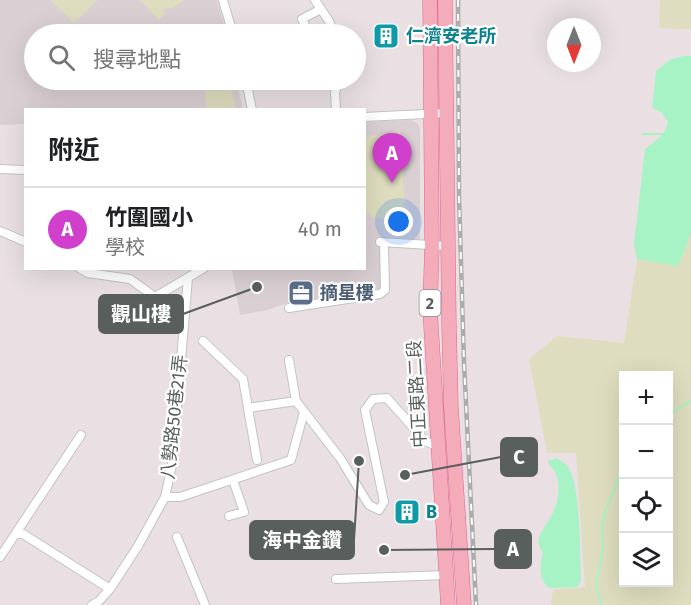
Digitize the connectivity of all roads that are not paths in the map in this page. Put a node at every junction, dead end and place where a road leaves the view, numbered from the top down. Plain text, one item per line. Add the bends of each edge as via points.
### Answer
1 (224, 0) edge
2 (315, 0) edge
3 (430, 0) edge
4 (444, 0) edge
5 (321, 9) junction
6 (230, 24) edge
7 (304, 24) edge
8 (329, 24) edge
9 (248, 90) edge
10 (336, 90) edge
11 (252, 108) edge
12 (336, 108) edge
13 (430, 113) junction
14 (446, 113) junction
15 (366, 117) edge
16 (0, 169) edge
17 (24, 170) edge
18 (0, 231) edge
19 (24, 241) edge
20 (432, 246) junction
21 (447, 246) junction
22 (83, 270) edge
23 (185, 270) edge
24 (201, 270) edge
25 (190, 277) junction
26 (289, 308) dead end
27 (203, 341) dead end
28 (289, 360) dead end
29 (296, 401) junction
30 (248, 408) junction
31 (304, 412) junction
32 (81, 435) dead end
33 (439, 447) junction
34 (257, 460) dead end
35 (233, 480) junction
36 (165, 497) junction
37 (230, 516) dead end
38 (16, 534) junction
39 (177, 537) dead end
40 (0, 557) edge
41 (446, 575) junction
42 (336, 579) dead end
43 (110, 589) junction
44 (92, 605) edge
45 (205, 605) edge
46 (448, 605) edge
47 (465, 605) edge

1 - 6 street
2 - 5 street
3 - 13 main road, 中正東路二段 / 2
4 - 14 main road, 中正東路二段 / 2
5 - 7 street via 302,19
5 - 8 street
9 - 11 street
10 - 12 street
13 - 14 street
13 - 15 street
13 - 20 main road, 中正東路二段 / 2
14 - 21 main road, 中正東路二段 / 2
16 - 17 street
18 - 19 street
20 - 21 street
20 - 26 street via 382,243 385,290 380,294
20 - 33 main road, 中正東路二段 / 2 via 430,309
21 - 47 main road, 中正東路二段 / 2 via 452,407
22 - 25 street via 130,279 155,297
23 - 25 street
24 - 25 street
25 - 36 street, 八勢路50巷21弄 via 172,465
27 - 30 street via 243,379
28 - 29 street
29 - 30 street
29 - 31 street
30 - 34 street
31 - 33 street via 340,458 369,505 378,510 384,502 365,410 373,399 387,398 425,441
31 - 35 street via 291,460
32 - 38 street
33 - 41 main road, 中正東路二段 / 2
35 - 36 street via 180,497
35 - 37 street via 244,512
36 - 43 street, 八勢路50巷21弄
38 - 40 street
38 - 43 street via 23,534
39 - 45 street
41 - 42 street
41 - 46 main road, 中正東路二段 / 2
43 - 44 street, 八勢路50巷21弄

